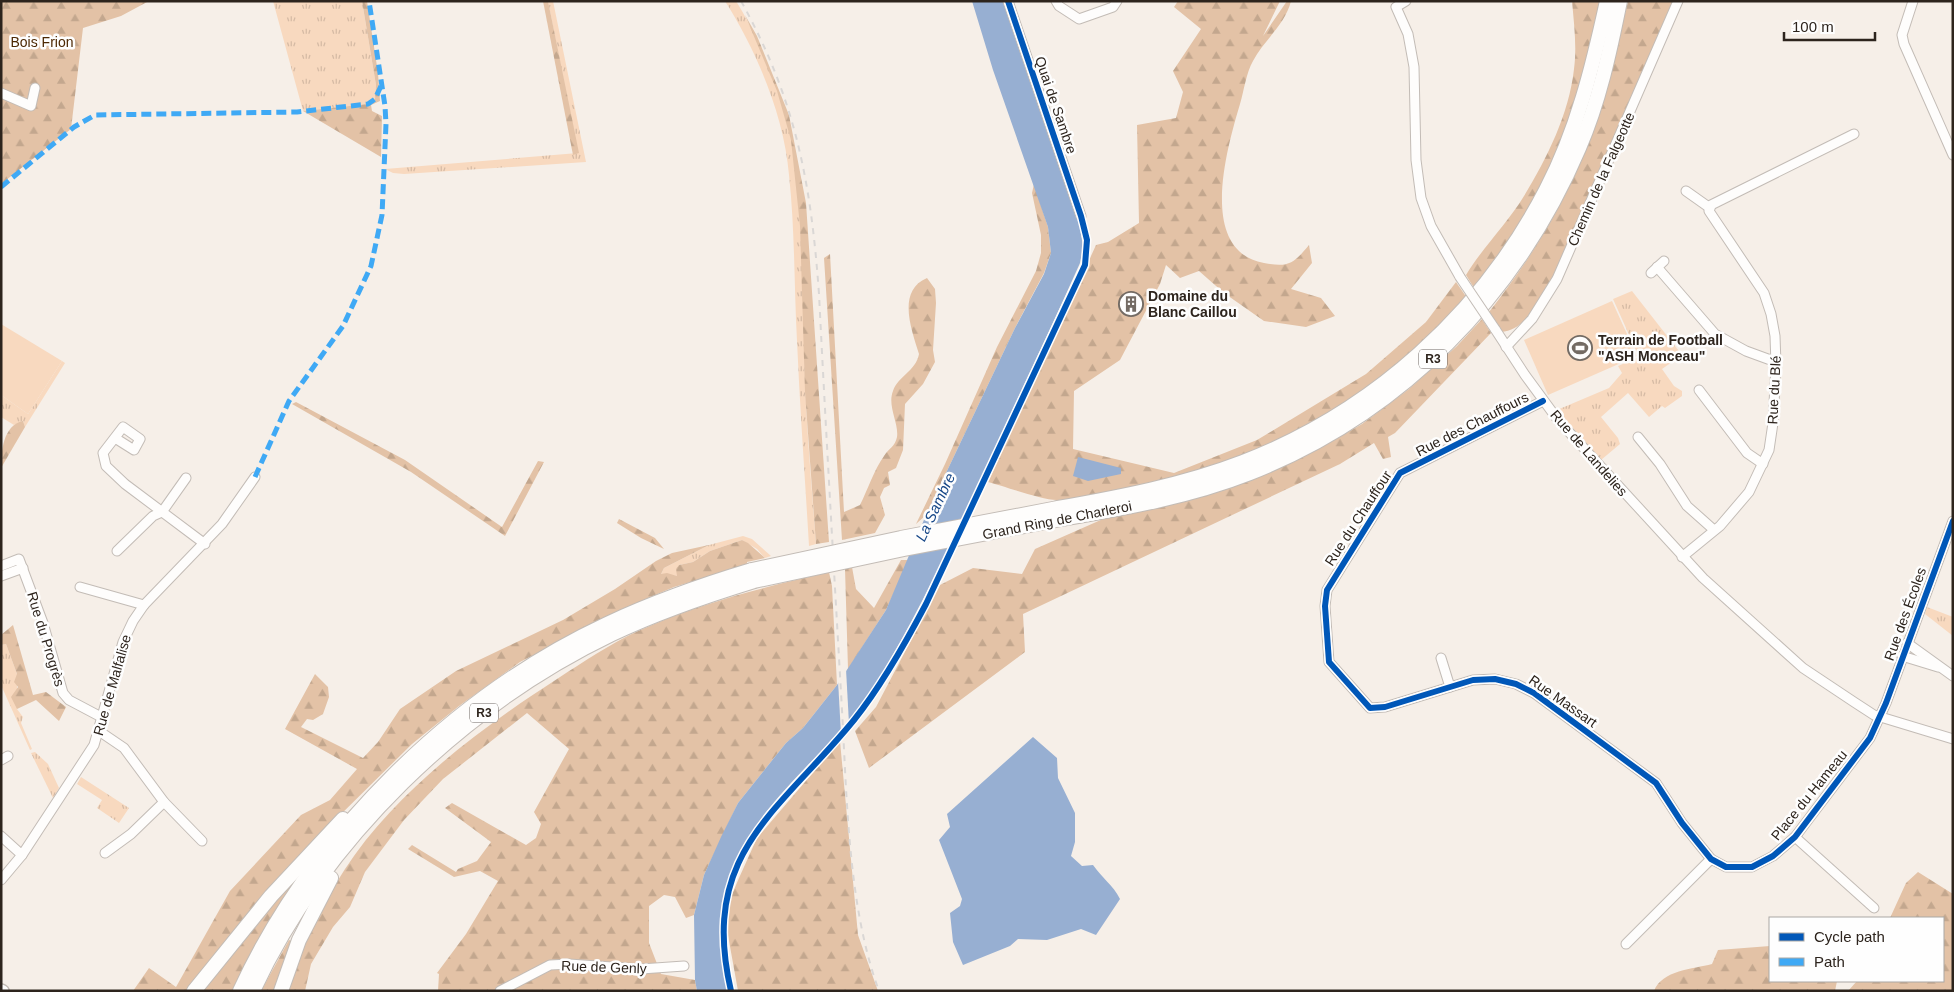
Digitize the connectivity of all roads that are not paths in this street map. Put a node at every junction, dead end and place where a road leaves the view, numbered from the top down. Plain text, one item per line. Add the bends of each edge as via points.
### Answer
1 (1008, 1) edge
2 (1056, 1) edge
3 (1117, 1) edge
4 (1406, 1) edge
5 (1607, 1) edge
6 (1620, 1) edge
7 (1678, 1) edge
8 (1913, 1) edge
9 (35, 88) dead end
10 (1, 93) edge
11 (1854, 134) dead end
12 (1953, 155) edge
13 (1686, 191) dead end
14 (1710, 208) junction
15 (1081, 216) dead end
16 (1657, 267) dead end
17 (1506, 347) junction
18 (1776, 362) junction
19 (1699, 390) dead end
20 (1544, 401) junction
21 (1638, 437) dead end
22 (115, 438) junction
23 (1763, 464) junction
24 (1411, 468) joint
25 (186, 478) dead end
26 (255, 478) dead end
27 (162, 512) junction
28 (1060, 514) junction
29 (1953, 521) edge
30 (1714, 530) junction
31 (205, 544) junction
32 (117, 551) dead end
33 (1682, 557) junction
34 (1, 566) edge
35 (23, 568) junction
36 (753, 575) junction
37 (1, 576) edge
38 (1329, 586) joint
39 (80, 587) dead end
40 (144, 605) junction
41 (1907, 643) junction
42 (1902, 656) junction
43 (1442, 658) dead end
44 (1943, 669) junction
45 (1953, 676) edge
46 (1450, 687) junction
47 (1880, 716) junction
48 (103, 718) junction
49 (99, 731) junction
50 (1953, 739) edge
51 (399, 770) junction
52 (164, 802) junction
53 (374, 813) junction
54 (1, 836) edge
55 (1794, 837) junction
56 (202, 841) dead end
57 (105, 853) dead end
58 (22, 855) junction
59 (1712, 859) junction
60 (1, 880) edge
61 (1874, 908) dead end
62 (1626, 944) dead end
63 (684, 966) dead end
64 (194, 991) edge
65 (240, 991) edge
66 (253, 991) edge
67 (281, 991) edge
68 (500, 991) edge

1 - 15 street, Quai de Sambre
2 - 3 street via 1079,19 1113,7
4 - 17 street, Rue de Landelies, bridge via 1396,7 1408,34 1414,67 1416,160 1421,198 1430,226
5 - 28 highway, Grand Ring de Charleroi / R3 via 1585,90 1547,189 1487,281 1452,323 1416,358 1381,386 1290,442 1195,478
6 - 28 highway, Grand Ring de Charleroi / R3 via 1598,94 1580,147 1558,194 1530,244 1498,289 1460,333 1424,367 1344,427 1249,473 1153,502
7 - 17 street, Chemin de la Falgeotte via 1557,278 1532,319
8 - 12 street via 1902,35 1904,44
9 - 10 street via 31,106
11 - 14 street
13 - 14 street, Rue du Blé
14 - 18 street, Rue du Blé via 1764,293 1775,336
16 - 18 street via 1715,334 1746,351
17 - 20 street, Rue de Landelies
18 - 23 street, Rue du Blé via 1773,423 1769,450
19 - 23 street via 1747,453
20 - 24 street, Rue des Chauffours
20 - 33 street, Rue de Landelies
21 - 30 street via 1660,464 1686,506
22 - 22 street via 123,427 140,439 134,450
22 - 27 street via 103,453 106,466
23 - 30 street, Rue du Blé via 1749,492
24 - 38 street, Rue du Chauffour via 1400,473
25 - 27 street
26 - 31 street, Rue de Malfalise
27 - 31 street
27 - 32 street via 153,516
28 - 36 highway, Grand Ring de Charleroi / R3, bridge via 894,550
29 - 41 street, Rue des Écoles
30 - 33 street, Rue du Blé
31 - 40 street, Rue de Malfalise
33 - 47 street, Rue de Landelies via 1803,668
34 - 35 street via 19,559
35 - 37 street
35 - 48 street, Rue du Progrès via 63,693 69,700
36 - 51 highway, Grand Ring de Charleroi / R3 via 650,605 557,651 476,704
36 - 53 highway, Grand Ring de Charleroi / R3 via 654,615 563,660 454,736
38 - 46 street, Rue Massart via 1325,606 1329,662 1370,708 1385,707
39 - 40 street
40 - 48 street, Rue de Malfalise via 128,630
41 - 42 street, Rue des Écoles
41 - 44 street
42 - 44 street
42 - 47 street, Rue des Écoles
43 - 46 street
44 - 45 street
46 - 59 street, Rue Massart via 1473,680 1495,679 1534,693 1656,783 1682,823
47 - 50 street, Rue de Landelies
47 - 55 street, Place du Hameau via 1864,747
48 - 49 street, Rue de Malfalise
49 - 52 street via 124,748
49 - 58 street, Rue de Malfalise via 94,745
51 - 64 highway via 383,778 309,853
51 - 65 highway, Grand Ring de Charleroi / R3 via 338,837 304,882
52 - 56 street
52 - 57 street via 131,834
53 - 66 highway, Grand Ring de Charleroi / R3 via 314,888
53 - 67 highway via 322,892 299,940
54 - 58 street
55 - 59 street, Place du Hameau via 1773,856 1752,867 1726,867
55 - 61 street
58 - 60 street, Rue de Malfalise
59 - 62 street
63 - 68 street, Rue de Genly via 641,969 550,965

